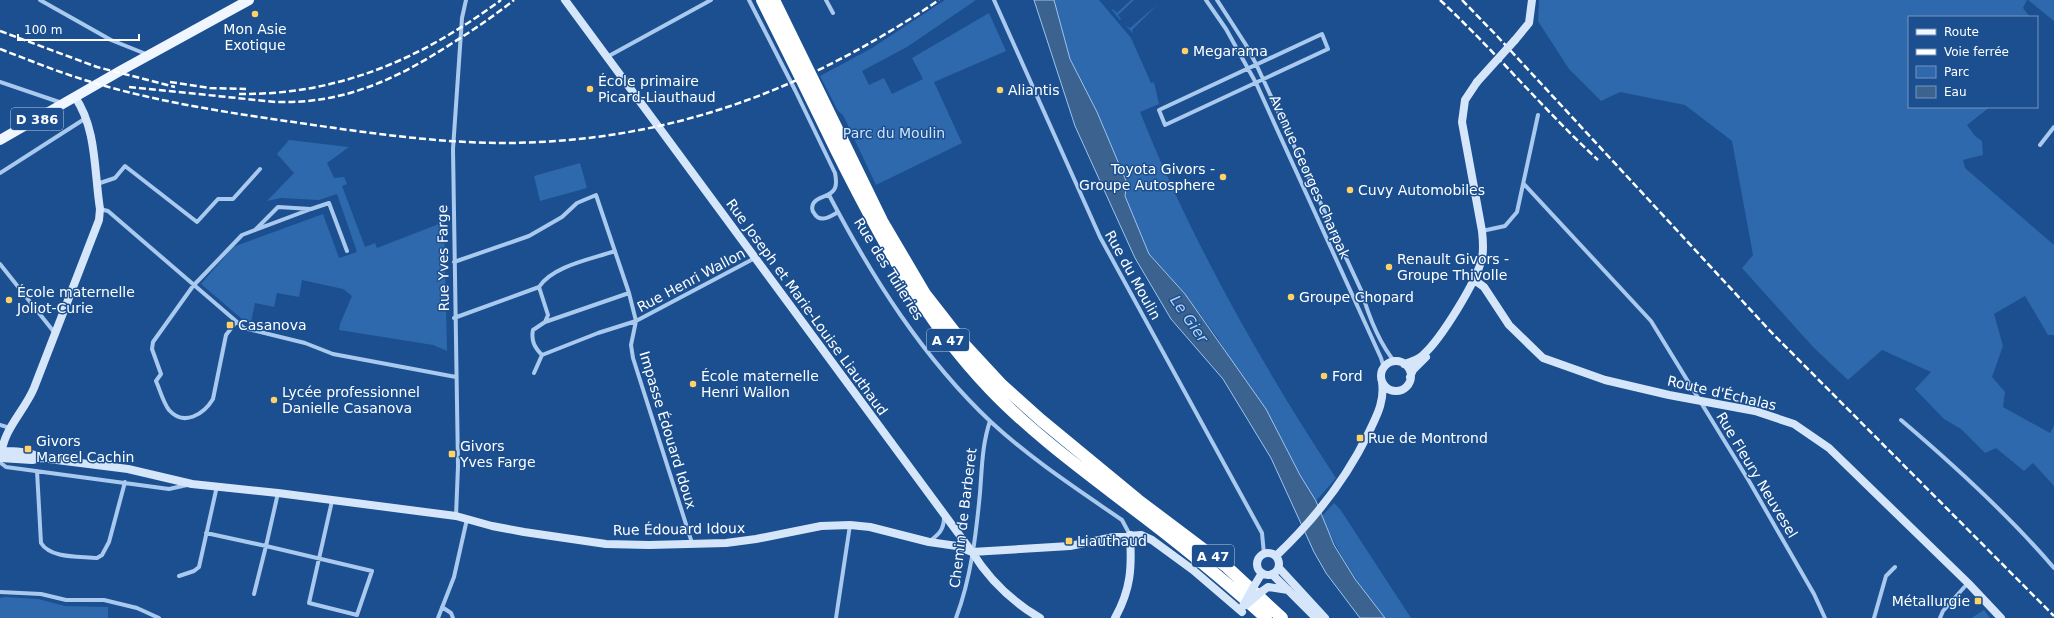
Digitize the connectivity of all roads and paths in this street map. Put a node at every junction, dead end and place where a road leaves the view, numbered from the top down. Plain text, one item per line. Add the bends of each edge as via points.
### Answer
1 (40, 0) edge
2 (249, 0) edge
3 (466, 0) edge
4 (565, 0) edge
5 (710, 0) edge
6 (749, 0) edge
7 (756, 0) edge
8 (762, 0) edge
9 (774, 0) edge
10 (778, 0) edge
11 (826, 0) edge
12 (994, 0) edge
13 (1206, 0) edge
14 (1217, 0) edge
15 (1532, 0) edge
16 (833, 14) dead end
17 (775, 27) junction
18 (149, 55) junction
19 (607, 57) junction
20 (803, 58) junction
21 (1256, 64) junction
22 (1248, 68) junction
23 (1264, 80) junction
24 (0, 82) edge
25 (1256, 83) junction
26 (74, 97) junction
27 (64, 103) junction
28 (1538, 115) dead end
29 (86, 118) junction
30 (2054, 127) edge
31 (0, 140) edge
32 (2040, 145) dead end
33 (260, 169) dead end
34 (0, 173) edge
35 (97, 184) junction
36 (1524, 184) junction
37 (830, 195) junction
38 (100, 209) junction
39 (311, 209) junction
40 (838, 212) junction
41 (254, 230) junction
42 (1482, 231) junction
43 (346, 251) dead end
44 (615, 251) junction
45 (755, 258) junction
46 (454, 262) junction
47 (0, 264) edge
48 (1473, 279) junction
49 (193, 286) junction
50 (539, 287) junction
51 (629, 293) junction
52 (454, 318) junction
53 (636, 321) junction
54 (236, 322) junction
55 (545, 322) junction
56 (54, 332) junction
57 (1430, 348) junction
58 (542, 355) junction
59 (1395, 362) junction
60 (1404, 364) junction
61 (1384, 368) junction
62 (534, 372) dead end
63 (456, 377) junction
64 (1410, 377) junction
65 (1382, 382) junction
66 (1399, 391) junction
67 (1699, 401) junction
68 (1381, 406) junction
69 (1901, 420) dead end
70 (990, 421) junction
71 (0, 425) edge
72 (10, 428) junction
73 (1, 454) edge
74 (38, 471) junction
75 (125, 482) junction
76 (192, 484) junction
77 (218, 486) junction
78 (278, 493) junction
79 (332, 501) junction
80 (944, 515) junction
81 (456, 516) junction
82 (467, 519) junction
83 (850, 525) junction
84 (206, 534) junction
85 (1130, 535) junction
86 (929, 542) junction
87 (692, 544) junction
88 (266, 546) junction
89 (972, 552) junction
90 (1264, 554) junction
91 (1276, 556) junction
92 (319, 558) junction
93 (1895, 567) dead end
94 (1279, 568) junction
95 (2054, 568) edge
96 (1262, 573) junction
97 (1272, 574) junction
98 (179, 576) dead end
99 (1968, 583) junction
100 (1288, 590) junction
101 (0, 592) edge
102 (254, 594) dead end
103 (442, 607) junction
104 (1243, 610) edge
105 (159, 618) edge
106 (438, 618) edge
107 (453, 618) edge
108 (836, 618) edge
109 (956, 618) edge
110 (1040, 618) edge
111 (1115, 618) edge
112 (1266, 618) edge
113 (1282, 618) edge
114 (1316, 618) edge
115 (1326, 618) edge
116 (1825, 618) edge
117 (1874, 618) edge
118 (1940, 618) edge
119 (2001, 618) edge

1 - 18 street via 111,40
2 - 18 main road, D 386
3 - 46 street, Rue Yves Farge via 462,18 453,149
4 - 19 main road, Rue Joseph et Marie-Louise Liauthaud
5 - 19 street
6 - 37 street via 835,173 835,189
7 - 17 highway
8 - 17 highway, A 47
9 - 20 highway, A 47
10 - 20 highway
11 - 16 street
12 - 90 street, Rue du Moulin via 1100,237 1262,533
13 - 22 street, Avenue Georges Charpak
14 - 21 street, Avenue Georges Charpak
15 - 42 main road, bridge via 1529,23 1477,82 1465,100 1462,122
17 - 112 highway, A 47 via 895,264 934,323 963,360 1025,423 1217,575
18 - 26 main road, D 386
19 - 45 main road, Rue Joseph et Marie-Louise Liauthaud
20 - 113 highway, A 47 via 896,248 925,294 964,344 1002,385 1041,420 1138,500 1227,567
21 - 22 street
21 - 23 street, Avenue Georges Charpak
21 - 23 street via 1322,34 1328,49
22 - 25 street, Avenue Georges Charpak
22 - 25 street via 1159,110 1165,125
23 - 25 street
23 - 59 street, Avenue Georges Charpak via 1388,354
24 - 27 street
25 - 61 street, Avenue Georges Charpak
26 - 27 main road, D 386
26 - 29 main road
27 - 31 main road, D 386
28 - 36 street
29 - 34 street
29 - 35 main road
30 - 32 street
33 - 35 street via 233,199 218,199 197,222 125,166 115,178
35 - 38 main road
36 - 42 street via 1517,212 1508,223 1500,228
36 - 67 street, Rue Fleury Neuvesel via 1651,321
37 - 40 street, Rue des Tuileries
37 - 40 street via 816,200 812,206 813,212 824,219
38 - 49 street via 108,211
38 - 56 main road via 99,220
39 - 41 street
39 - 41 street via 278,207
39 - 43 street via 329,203
40 - 70 street, Rue des Tuileries via 897,311 935,361
41 - 49 street via 242,235
42 - 48 main road via 1482,260
44 - 46 street via 596,195 577,203 562,217 529,236
44 - 50 street via 556,271 545,278
44 - 51 street
45 - 53 street, Rue Henri Wallon
45 - 80 main road, Rue Joseph et Marie-Louise Liauthaud
46 - 52 street, Rue Yves Farge
47 - 56 street
48 - 57 main road
48 - 67 main road, Route d'Échalas via 1484,287 1509,325 1543,358 1605,380
49 - 54 street
49 - 54 street via 153,342 152,349 161,374 156,381 170,410 178,416 195,417 213,399 226,334
50 - 52 street
50 - 55 street via 548,315
51 - 53 street
51 - 55 street
52 - 63 street, Rue Yves Farge
53 - 58 street, Rue Henri Wallon
53 - 87 street, Impasse Édouard Idoux via 631,345 633,358
54 - 63 street via 255,333 304,343 332,354
55 - 58 street via 533,330 532,338 536,349
56 - 72 main road via 33,390
57 - 60 main road via 1420,358
57 - 64 main road
58 - 62 street
59 - 60 main road
59 - 61 main road
60 - 64 main road
61 - 65 main road
63 - 81 street, Rue Yves Farge
64 - 66 main road via 1407,386
65 - 66 main road via 1389,390
65 - 68 main road via 1384,390
66 - 68 main road
67 - 99 main road, Route d'Échalas via 1755,411 1794,424 1829,448
67 - 116 street, Rue Fleury Neuvesel via 1803,574
68 - 91 main road via 1357,456 1331,496
69 - 95 street via 1957,468 2029,538
70 - 85 street, Rue des Tuileries via 1027,453 1122,520
70 - 89 street, Chemin de Barberet via 984,440
71 - 72 street
72 - 73 main road
73 - 74 street via 1,463 6,467
73 - 76 main road, Rue Édouard Idoux via 32,460 41,458 128,469
74 - 75 street
74 - 75 street via 41,543 45,550 56,554 97,558 102,556 109,542
75 - 76 street via 169,489
76 - 77 main road, Rue Édouard Idoux
77 - 78 main road, Rue Édouard Idoux
77 - 84 street
78 - 79 main road, Rue Édouard Idoux
78 - 88 street
79 - 81 main road, Rue Édouard Idoux
79 - 92 street
80 - 86 street via 944,526 940,534
80 - 89 main road, Rue Joseph et Marie-Louise Liauthaud
81 - 82 main road, Rue Édouard Idoux
82 - 87 main road, Rue Édouard Idoux via 524,532 606,544
82 - 103 street via 454,577
83 - 86 main road, Rue Édouard Idoux via 870,527
83 - 87 main road, Rue Édouard Idoux via 821,526 726,543
83 - 108 street
84 - 88 street
84 - 98 street via 199,567
85 - 89 main road via 1070,546
85 - 104 main road via 1141,535 1152,540
85 - 111 main road via 1129,585 1124,602
86 - 89 main road, Rue Édouard Idoux via 957,546
88 - 92 street
88 - 102 street
89 - 109 street, Chemin de Barberet via 965,593
89 - 110 main road, Rue Joseph et Marie-Louise Liauthaud via 1000,590
90 - 91 main road
90 - 96 main road via 1257,562
91 - 94 main road
92 - 92 street via 309,603 357,614 372,571
93 - 117 street via 1886,576
94 - 97 main road
94 - 115 main road
96 - 97 main road
96 - 104 main road, bridge
97 - 100 main road
99 - 118 street via 1943,611
99 - 119 main road, Route d'Échalas
100 - 104 main road, bridge via 1268,587
100 - 114 main road
101 - 105 street via 41,594 66,600 104,600 137,608
103 - 106 street
103 - 107 street

